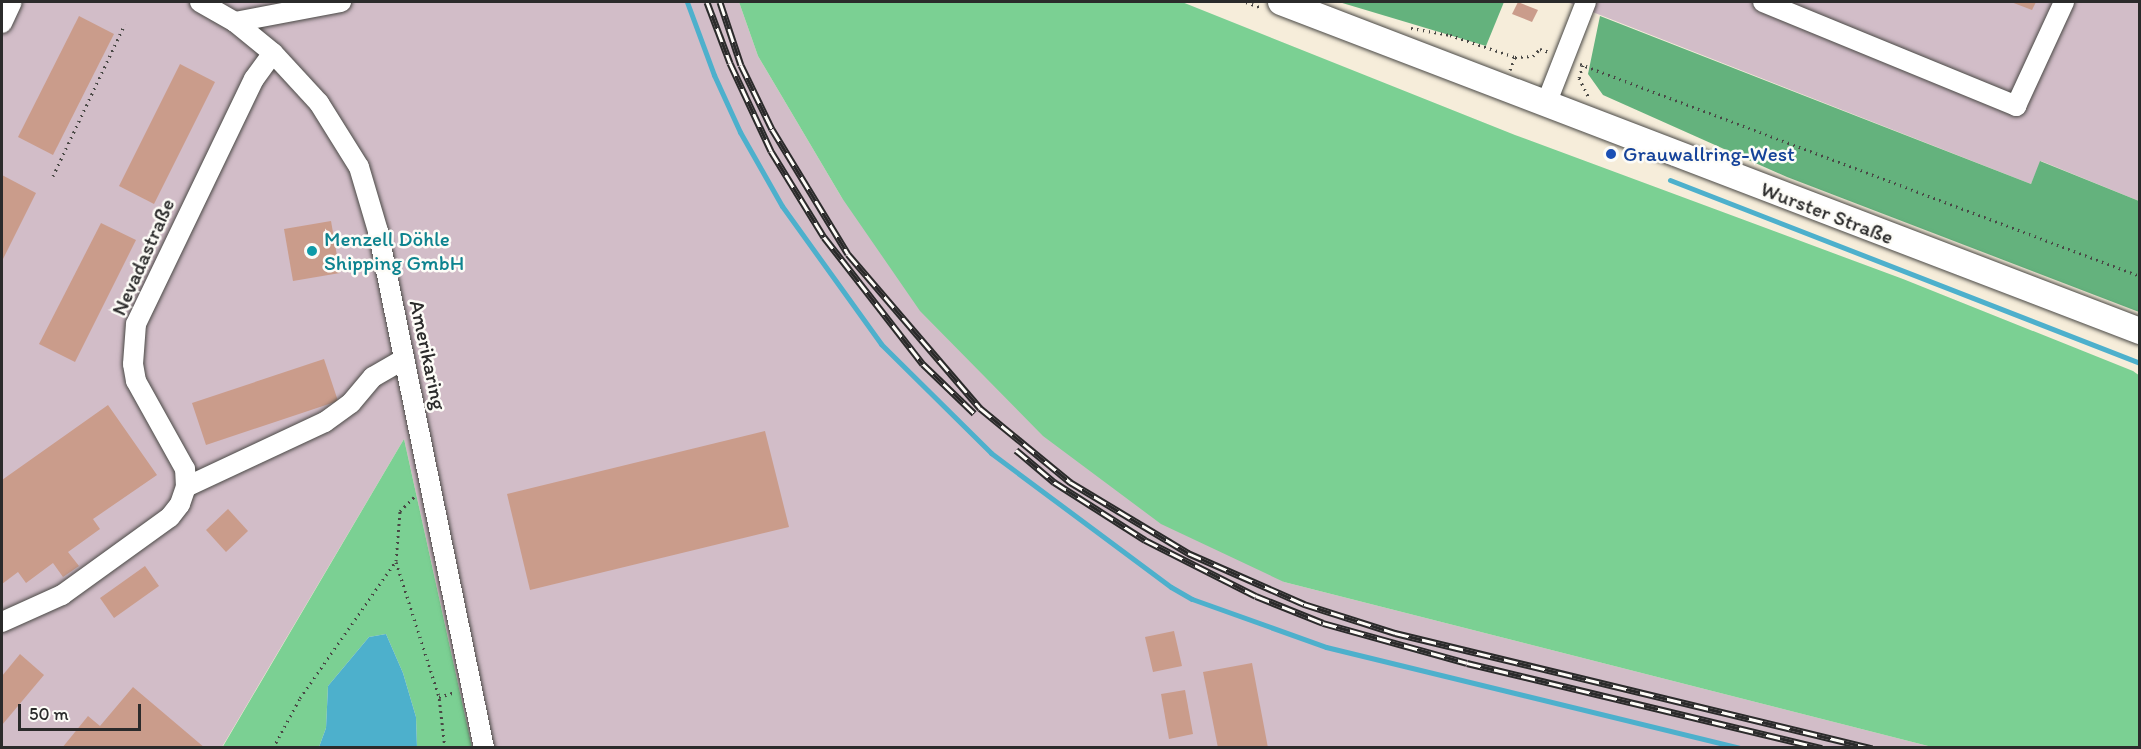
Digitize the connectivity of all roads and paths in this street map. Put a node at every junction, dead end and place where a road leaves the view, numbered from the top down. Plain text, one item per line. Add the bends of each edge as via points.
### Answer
1 (12, 2) edge
2 (200, 2) edge
3 (341, 2) edge
4 (1281, 2) edge
5 (1586, 2) edge
6 (1763, 2) edge
7 (2064, 2) edge
8 (2, 22) edge
9 (235, 22) junction
10 (125, 24) dead end
11 (1406, 26) dead end
12 (273, 53) junction
13 (1515, 57) dead end
14 (1583, 65) dead end
15 (1546, 104) junction
16 (52, 176) dead end
17 (2139, 276) edge
18 (2139, 331) edge
19 (405, 359) junction
20 (186, 487) junction
21 (431, 487) junction
22 (396, 561) junction
23 (2, 622) edge
24 (471, 688) junction
25 (439, 698) junction
26 (273, 747) edge
27 (445, 747) edge
28 (484, 747) edge

1 - 8 street
2 - 9 street, Amerikaring
3 - 9 street
4 - 15 main road, Wurster Straße
5 - 15 street
6 - 7 street via 2016,106
9 - 12 street, Amerikaring
10 - 16 path
11 - 13 path via 1450,35
12 - 19 street, Amerikaring via 319,103 359,167 378,231
12 - 20 street, Nevadastraße via 254,79 136,324 136,381 178,452 185,469
14 - 17 path
15 - 18 main road, Wurster Straße
19 - 20 street via 373,377 351,403 325,422
19 - 21 street, Amerikaring
20 - 23 street via 170,517 62,595
21 - 22 path via 409,498 400,511
21 - 24 street, Amerikaring
22 - 25 path
22 - 26 path via 300,698
24 - 25 path
24 - 28 street, Amerikaring
25 - 27 path

